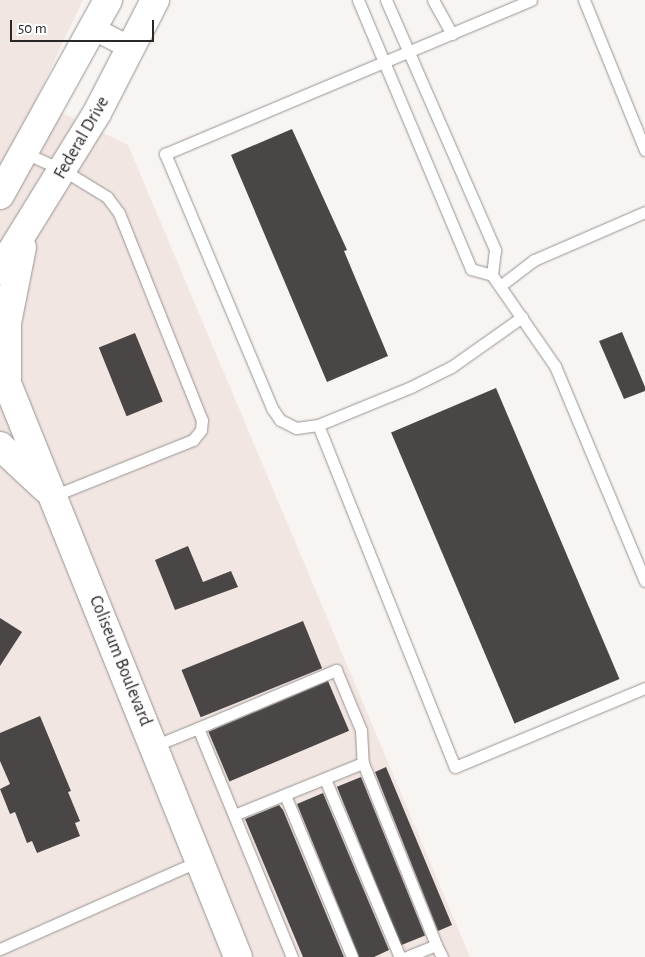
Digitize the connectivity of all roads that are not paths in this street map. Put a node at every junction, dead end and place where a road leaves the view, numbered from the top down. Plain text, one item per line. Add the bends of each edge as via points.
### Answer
1 (108, 0) edge
2 (155, 0) edge
3 (358, 0) edge
4 (386, 0) edge
5 (433, 0) edge
6 (531, 0) edge
7 (584, 0) edge
8 (94, 29) junction
9 (452, 34) junction
10 (131, 48) junction
11 (409, 52) junction
12 (384, 62) junction
13 (645, 150) edge
14 (14, 167) edge
15 (63, 170) junction
16 (0, 196) edge
17 (645, 212) edge
18 (26, 231) junction
19 (0, 270) edge
20 (492, 275) junction
21 (500, 286) junction
22 (522, 317) junction
23 (4, 375) edge
24 (318, 425) junction
25 (0, 446) edge
26 (53, 496) junction
27 (645, 581) edge
28 (645, 688) edge
29 (198, 728) junction
30 (154, 746) junction
31 (364, 764) junction
32 (325, 779) junction
33 (286, 795) junction
34 (234, 816) junction
35 (199, 861) junction
36 (436, 945) junction
37 (0, 949) edge
38 (238, 957) edge
39 (292, 957) edge
40 (352, 957) edge
41 (400, 957) edge
42 (406, 957) edge
43 (442, 957) edge

1 - 8 main road
2 - 10 main road, Federal Drive
3 - 12 lane
4 - 11 lane
5 - 9 lane
6 - 9 lane
7 - 13 lane
8 - 10 street
8 - 14 main road
9 - 11 lane
10 - 15 main road, Federal Drive
11 - 12 lane
11 - 20 lane via 495,250
12 - 20 lane via 471,269
12 - 24 lane via 165,154 272,408 280,420 296,428
14 - 15 lane
14 - 16 main road
15 - 18 main road, Federal Drive
15 - 26 lane via 107,198 119,213 202,420 201,430 193,440
17 - 21 lane via 548,253
18 - 19 main road, Federal Drive
18 - 23 main road via 7,324
20 - 21 lane
21 - 22 lane
22 - 24 lane via 451,367
22 - 27 lane via 555,366
23 - 26 main road, Coliseum Boulevard
24 - 28 lane via 455,767
25 - 26 main road
26 - 30 main road, Coliseum Boulevard
29 - 30 lane
29 - 31 lane via 336,670 360,730
29 - 34 lane
30 - 35 main road, Coliseum Boulevard
31 - 32 lane
31 - 36 lane
32 - 33 lane
32 - 41 lane
33 - 34 lane
33 - 40 lane
34 - 39 lane
35 - 37 lane
35 - 38 main road, Coliseum Boulevard
36 - 42 lane
36 - 43 lane

